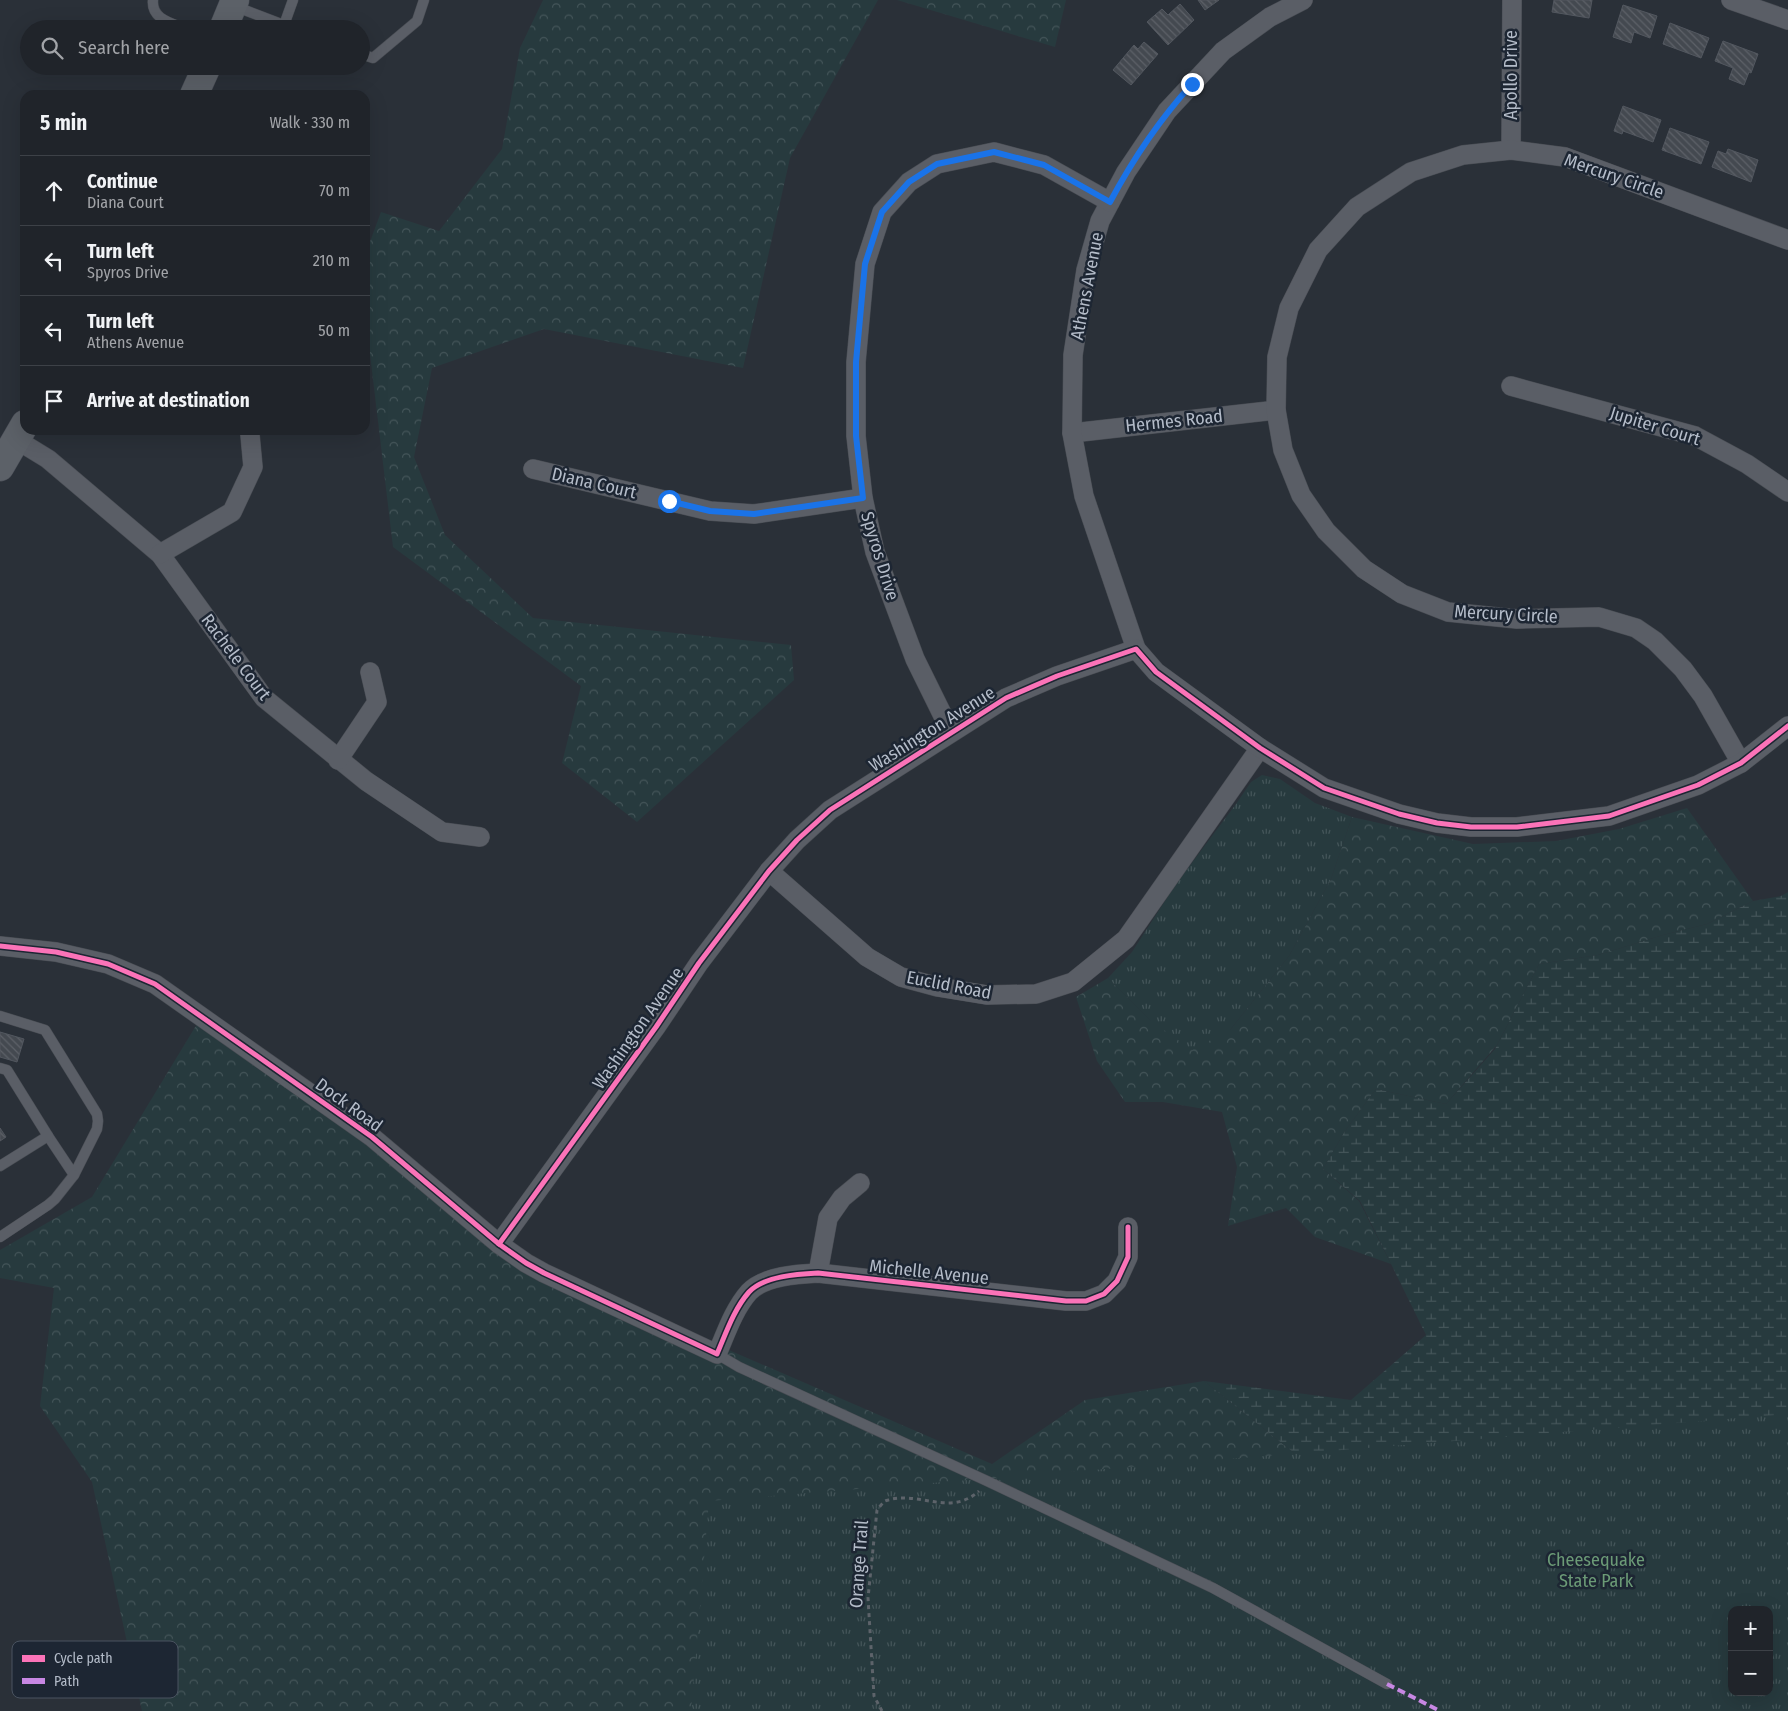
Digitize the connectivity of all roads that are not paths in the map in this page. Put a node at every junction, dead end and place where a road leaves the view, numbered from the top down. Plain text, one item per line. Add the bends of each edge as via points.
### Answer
1 (153, 0) edge
2 (293, 0) edge
3 (424, 0) edge
4 (1303, 0) edge
5 (1512, 0) edge
6 (1731, 0) edge
7 (230, 11) edge
8 (165, 20) edge
9 (265, 20) edge
10 (286, 20) edge
11 (1788, 20) edge
12 (370, 57) edge
13 (203, 75) edge
14 (196, 90) edge
15 (1511, 150) junction
16 (1110, 202) junction
17 (1788, 240) edge
18 (1511, 386) dead end
19 (1276, 410) junction
20 (1072, 433) junction
21 (20, 434) edge
22 (24, 435) edge
23 (250, 435) dead end
24 (0, 467) edge
25 (533, 469) dead end
26 (1788, 492) edge
27 (863, 498) junction
28 (160, 554) junction
29 (1136, 648) junction
30 (370, 672) dead end
31 (1788, 726) edge
32 (951, 732) junction
33 (1260, 748) junction
34 (338, 760) junction
35 (1741, 763) junction
36 (480, 836) dead end
37 (769, 871) junction
38 (0, 946) edge
39 (0, 1016) edge
40 (0, 1068) edge
41 (48, 1136) junction
42 (0, 1166) edge
43 (74, 1174) junction
44 (860, 1183) dead end
45 (1128, 1227) dead end
46 (0, 1237) edge
47 (499, 1244) junction
48 (818, 1273) junction
49 (717, 1354) junction
50 (1387, 1684) dead end

1 - 8 lane via 158,17
2 - 10 lane
3 - 12 lane via 417,21 373,58
4 - 16 street, Athens Avenue via 1270,17 1217,57 1167,111
5 - 15 street, Apollo Drive
6 - 11 street
7 - 9 lane
13 - 14 main road
15 - 17 street, Mercury Circle via 1566,157
15 - 19 street, Mercury Circle via 1463,155 1411,172 1357,207 1318,250 1289,308 1277,357
16 - 20 street, Athens Avenue via 1100,221 1086,270 1074,355
16 - 27 street, Spyros Drive via 1044,165 994,152 937,164 909,182 882,212 865,264 856,362 856,436
18 - 26 street, Jupiter Court via 1695,436 1748,464
19 - 20 street, Hermes Road
19 - 35 street, Mercury Circle via 1283,450 1301,495 1326,531 1364,569 1402,594 1448,612 1517,619 1599,617 1636,628 1656,641 1683,669 1703,696
20 - 29 street, Athens Avenue via 1084,496
21 - 24 main road
22 - 28 street, Rachele Court
23 - 28 street via 253,467 232,512
25 - 27 street, Diana Court via 710,511 754,514
27 - 32 street, Spyros Drive via 875,552 914,658
28 - 34 street, Rachele Court via 264,698
29 - 32 street, Washington Avenue via 1006,698
29 - 33 street via 1156,672
30 - 34 street via 378,702
31 - 35 street
32 - 37 street, Washington Avenue via 830,810
33 - 35 street via 1324,788 1399,814 1437,823 1471,826 1517,827 1609,816 1698,785
33 - 37 street, Euclid Road via 1126,939 1073,982 1036,994 987,995 901,977 867,957
34 - 36 street, Rachele Court via 442,832
37 - 47 street, Washington Avenue
38 - 47 street, Dock Road via 56,952 108,964 155,984 372,1138
39 - 43 lane via 45,1030 97,1114 97,1129
40 - 41 lane via 7,1070
41 - 42 lane
41 - 43 lane
43 - 46 lane via 48,1205
44 - 48 street via 842,1198 828,1218
45 - 48 street, Michelle Avenue via 1128,1257 1117,1281 1104,1294 1086,1301
47 - 49 street, Dock Road via 544,1273
48 - 49 street, Michelle Avenue via 793,1274 762,1283 750,1292 734,1316
49 - 50 lane via 1213,1588

